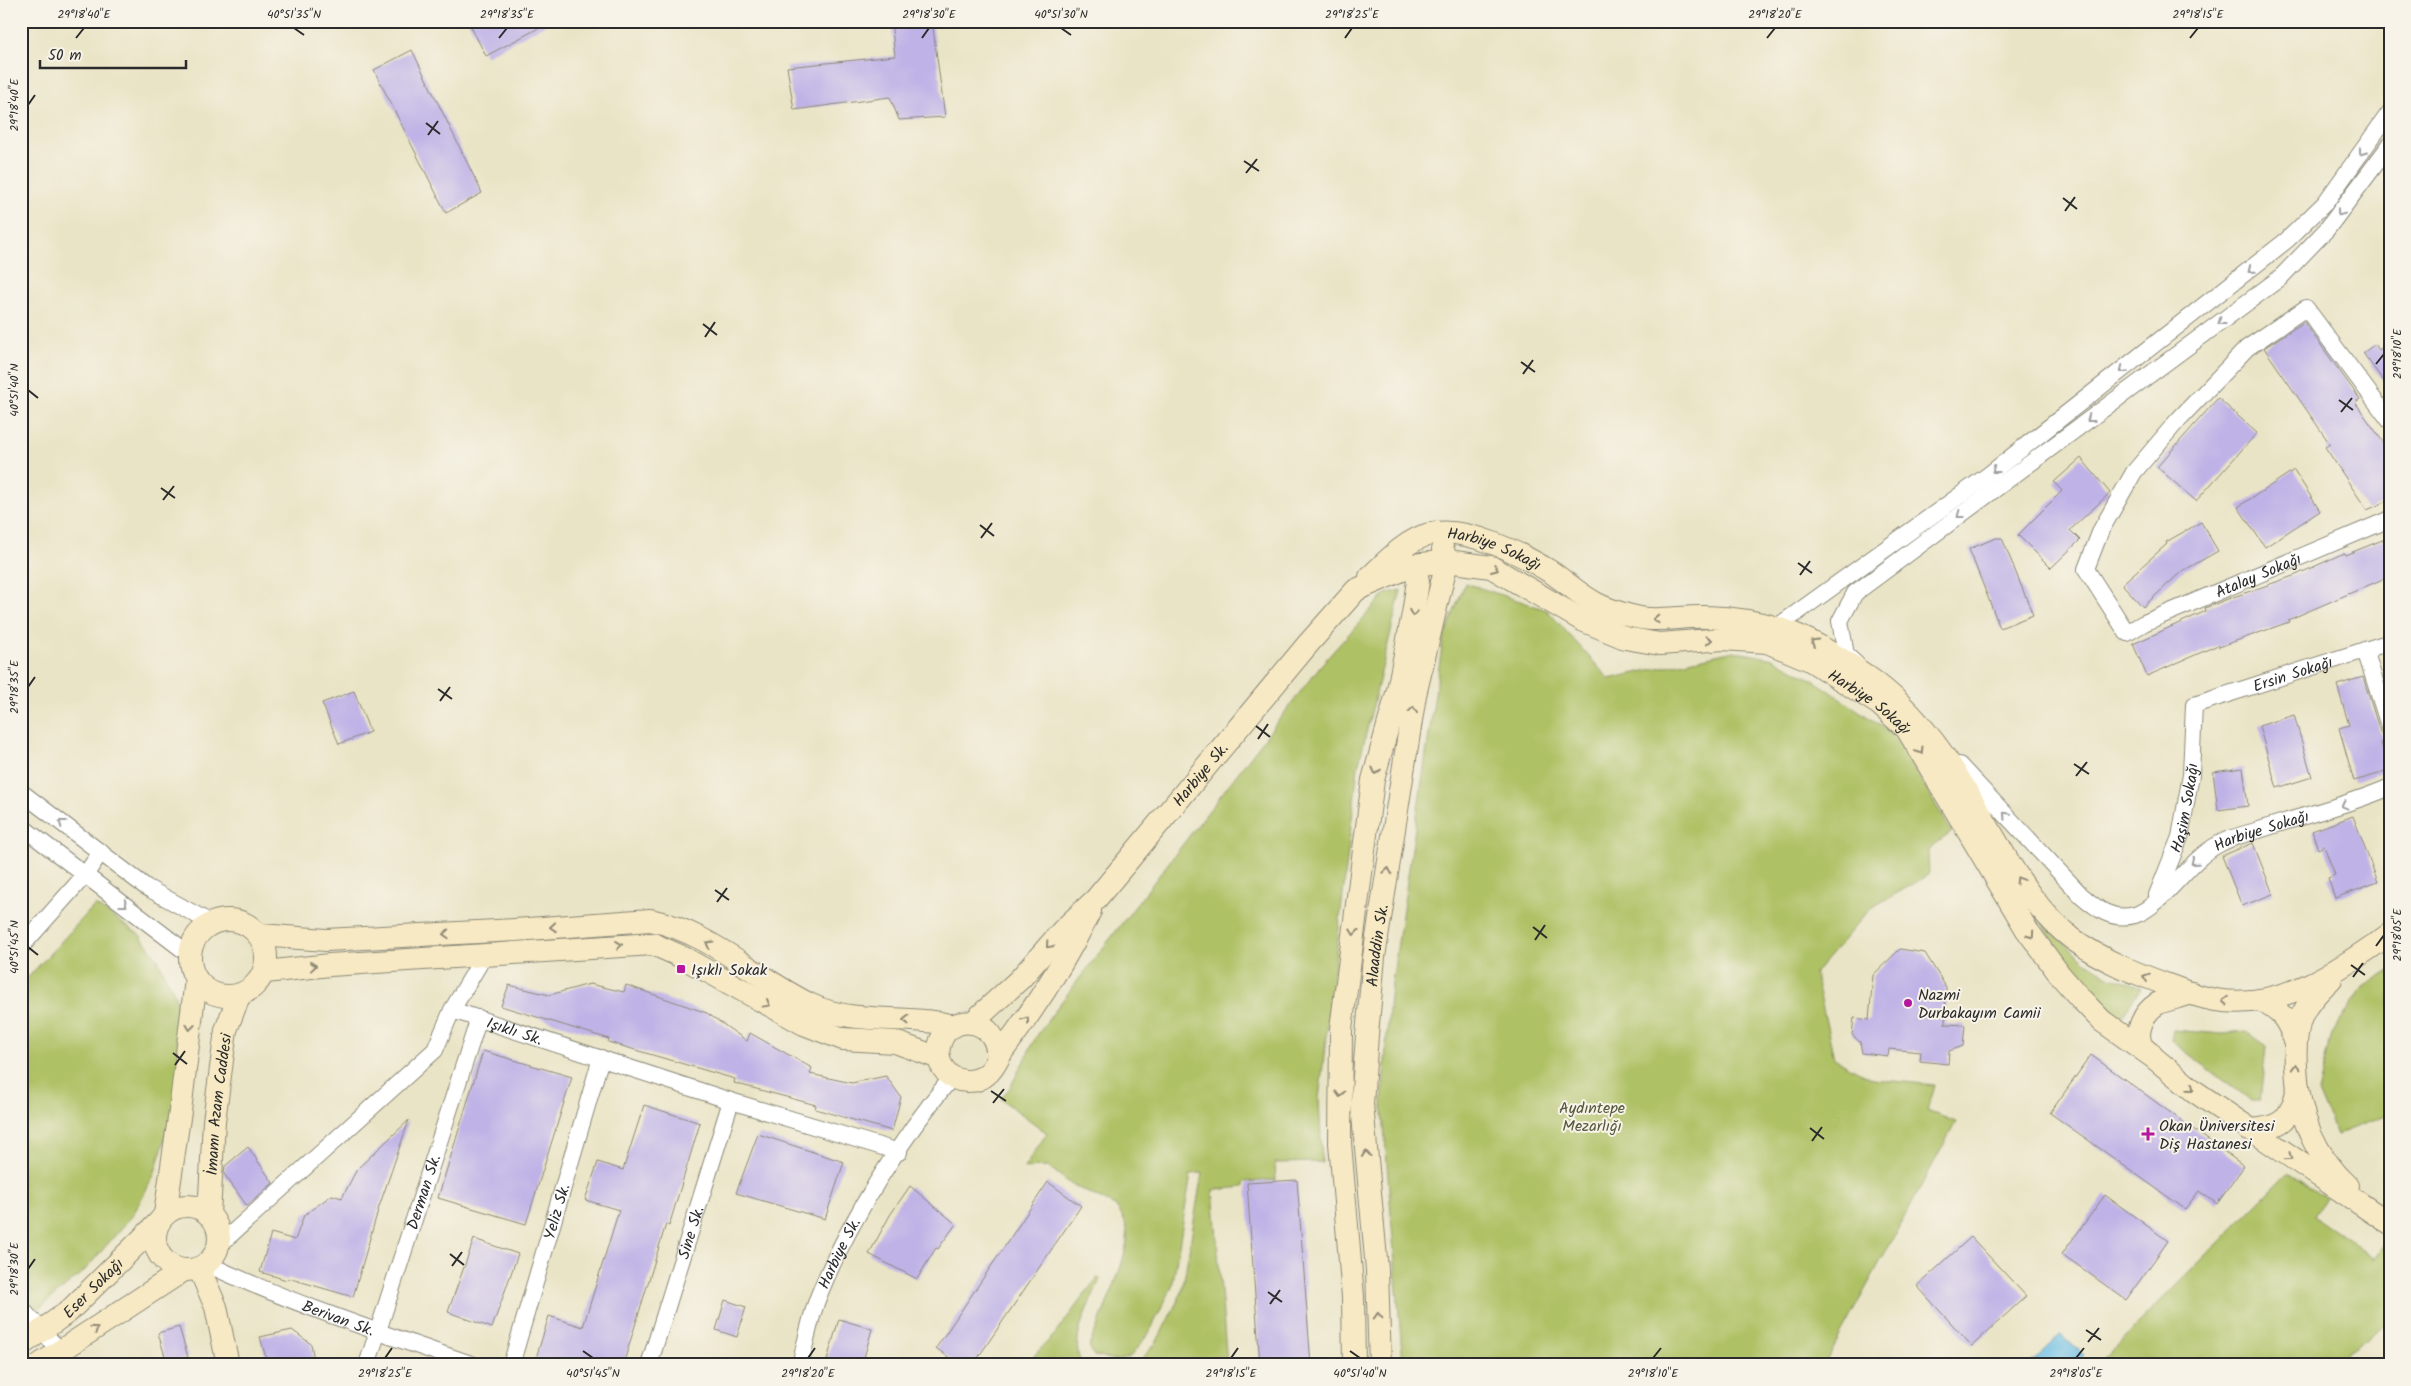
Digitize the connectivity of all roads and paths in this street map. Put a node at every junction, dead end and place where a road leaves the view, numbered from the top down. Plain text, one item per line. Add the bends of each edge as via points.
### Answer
1 (2390, 112) edge
2 (2390, 145) edge
3 (2390, 421) edge
4 (2390, 519) edge
5 (1437, 534) junction
6 (1447, 561) junction
7 (1414, 565) junction
8 (1356, 590) junction
9 (1777, 627) junction
10 (2390, 642) edge
11 (2365, 650) junction
12 (1868, 677) junction
13 (2194, 705) joint
14 (2390, 728) edge
15 (1931, 735) junction
16 (2390, 787) edge
17 (21, 792) edge
18 (21, 826) edge
19 (101, 852) junction
20 (85, 874) junction
21 (1096, 899) junction
22 (2154, 904) junction
23 (211, 923) junction
24 (494, 931) junction
25 (2390, 934) edge
26 (260, 935) junction
27 (21, 947) edge
28 (190, 955) junction
29 (484, 956) junction
30 (2342, 968) junction
31 (265, 972) junction
32 (196, 979) junction
33 (2192, 993) junction
34 (238, 996) junction
35 (2260, 1000) junction
36 (452, 1010) junction
37 (479, 1018) junction
38 (963, 1024) junction
39 (2295, 1041) junction
40 (2153, 1057) junction
41 (601, 1058) junction
42 (939, 1058) junction
43 (997, 1059) junction
44 (952, 1077) junction
45 (2297, 1092) junction
46 (731, 1101) junction
47 (2249, 1130) junction
48 (899, 1152) junction
49 (209, 1215) junction
50 (162, 1218) junction
51 (2390, 1223) edge
52 (202, 1262) junction
53 (21, 1308) edge
54 (43, 1331) junction
55 (377, 1331) junction
56 (21, 1345) edge
57 (63, 1358) edge
58 (39, 1365) edge
59 (228, 1365) edge
60 (367, 1365) edge
61 (474, 1365) edge
62 (511, 1365) edge
63 (650, 1365) edge
64 (800, 1365) edge
65 (1354, 1365) edge
66 (1380, 1365) edge

1 -> 9 street via 2324,203 2287,240 1987,476
2 -> 12 street via 2327,229 2280,278 1855,593 1840,621 1846,655
3 - 4 street, Atalay Sokağı via 2306,308 2247,348 2178,420 2134,472 2102,530 2086,569 2127,633
5 - 6 street
5 - 8 street, Harbiye Sokağı via 1428,534 1401,549
9 -> 5 street, Harbiye Sokağı via 1705,617 1647,619 1598,604 1548,570 1497,544 1453,532
6 - 7 street, Harbiye Sk.
6 -> 40 street, Harbiye Sokağı via 1491,566 1582,620 1625,638 1660,644 1723,639 1767,642 1810,660 1879,704 1907,729 2027,930 2060,975 2102,1021
66 -> 6 street, Alaaddin Sk. via 1377,1270 1362,1104 1366,1045 1374,957 1415,695
7 - 8 street, Harbiye Sk.
7 -> 65 street, Alaaddin Sk. via 1418,581 1414,614 1398,690 1373,780 1341,1029 1340,1143 1353,1297
8 - 21 street, Harbiye Sk.
12 -> 9 street, Harbiye Sokağı via 1810,639
10 - 11 street, Ersin Sokağı
11 - 13 street, Ersin Sokağı
11 - 14 street
12 - 15 street, Harbiye Sokağı via 1896,699
13 - 22 street, Haşim Sokağı via 2191,775 2180,837
22 -> 15 street, Harbiye Sokağı via 2136,914 2118,917 2100,911 2081,895
33 -> 15 street, Harbiye Sokağı via 2107,961 2057,925 2027,893
16 -> 22 street, Harbiye Sokağı via 2356,802 2219,843 2191,864
19 -> 17 street
18 - 20 street
19 - 20 street
19 - 23 street via 146,887
20 - 27 street
20 -> 28 street
21 -> 38 street, Harbiye Sk. via 1063,930 1020,980
43 -> 21 street via 1029,1016 1068,953
23 - 26 street via 243,922
23 - 28 street via 200,931
24 -> 26 street via 326,940
24 - 29 street
38 -> 24 street via 846,1017 812,1005 668,923 650,920
25 - 30 street
26 - 31 street via 267,959
28 - 32 street
31 -> 29 street via 330,964
29 - 36 street
29 -> 42 street via 652,944 804,1024 844,1039 895,1042
30 - 35 street via 2299,990
30 - 39 street via 2312,998 2302,1015
31 - 34 street via 250,990
32 - 34 street via 214,994
32 -> 50 street via 180,1111
35 -> 33 street via 2223,1001
33 - 40 street via 2156,1005 2142,1022 2139,1033 2142,1046
34 - 49 street, İmamı Azam Caddesi via 226,1030 214,1121
35 - 39 street via 2282,1014
36 - 37 street, Işıklı Sk.
36 - 52 street via 435,1050
37 - 41 street, Işıklı Sk.
37 - 55 street, Derman Sk.
38 - 42 street via 941,1039
38 - 43 street via 982,1026 995,1040
45 -> 39 street
40 -> 47 street
41 - 46 street, Işıklı Sk.
41 - 62 street, Yeliz Sk.
42 - 44 street
43 - 44 street via 993,1068 979,1079 970,1081
44 - 48 street via 931,1102
45 - 47 street via 2293,1107 2276,1126
45 - 51 street via 2304,1119 2322,1157 2341,1179
46 - 48 street, Işıklı Sk.
46 - 63 street, Sine Sk.
47 -> 51 street
48 - 64 street, Harbiye Sk. via 860,1210 819,1295
49 - 50 street via 192,1206 182,1206
49 - 52 street via 218,1229
50 - 52 street via 155,1232 155,1243 164,1262
50 - 54 street, Eser Sokağı via 89,1293
52 - 55 street, Berivan Sk.
57 -> 52 street, Eser Sokağı
52 - 59 street via 216,1307
53 - 54 street
54 - 56 street, Eser Sokağı
54 - 57 street
55 - 60 street, Derman Sk.
55 - 61 street, Berivan Sk.
57 - 58 street, Eser Sokağı

